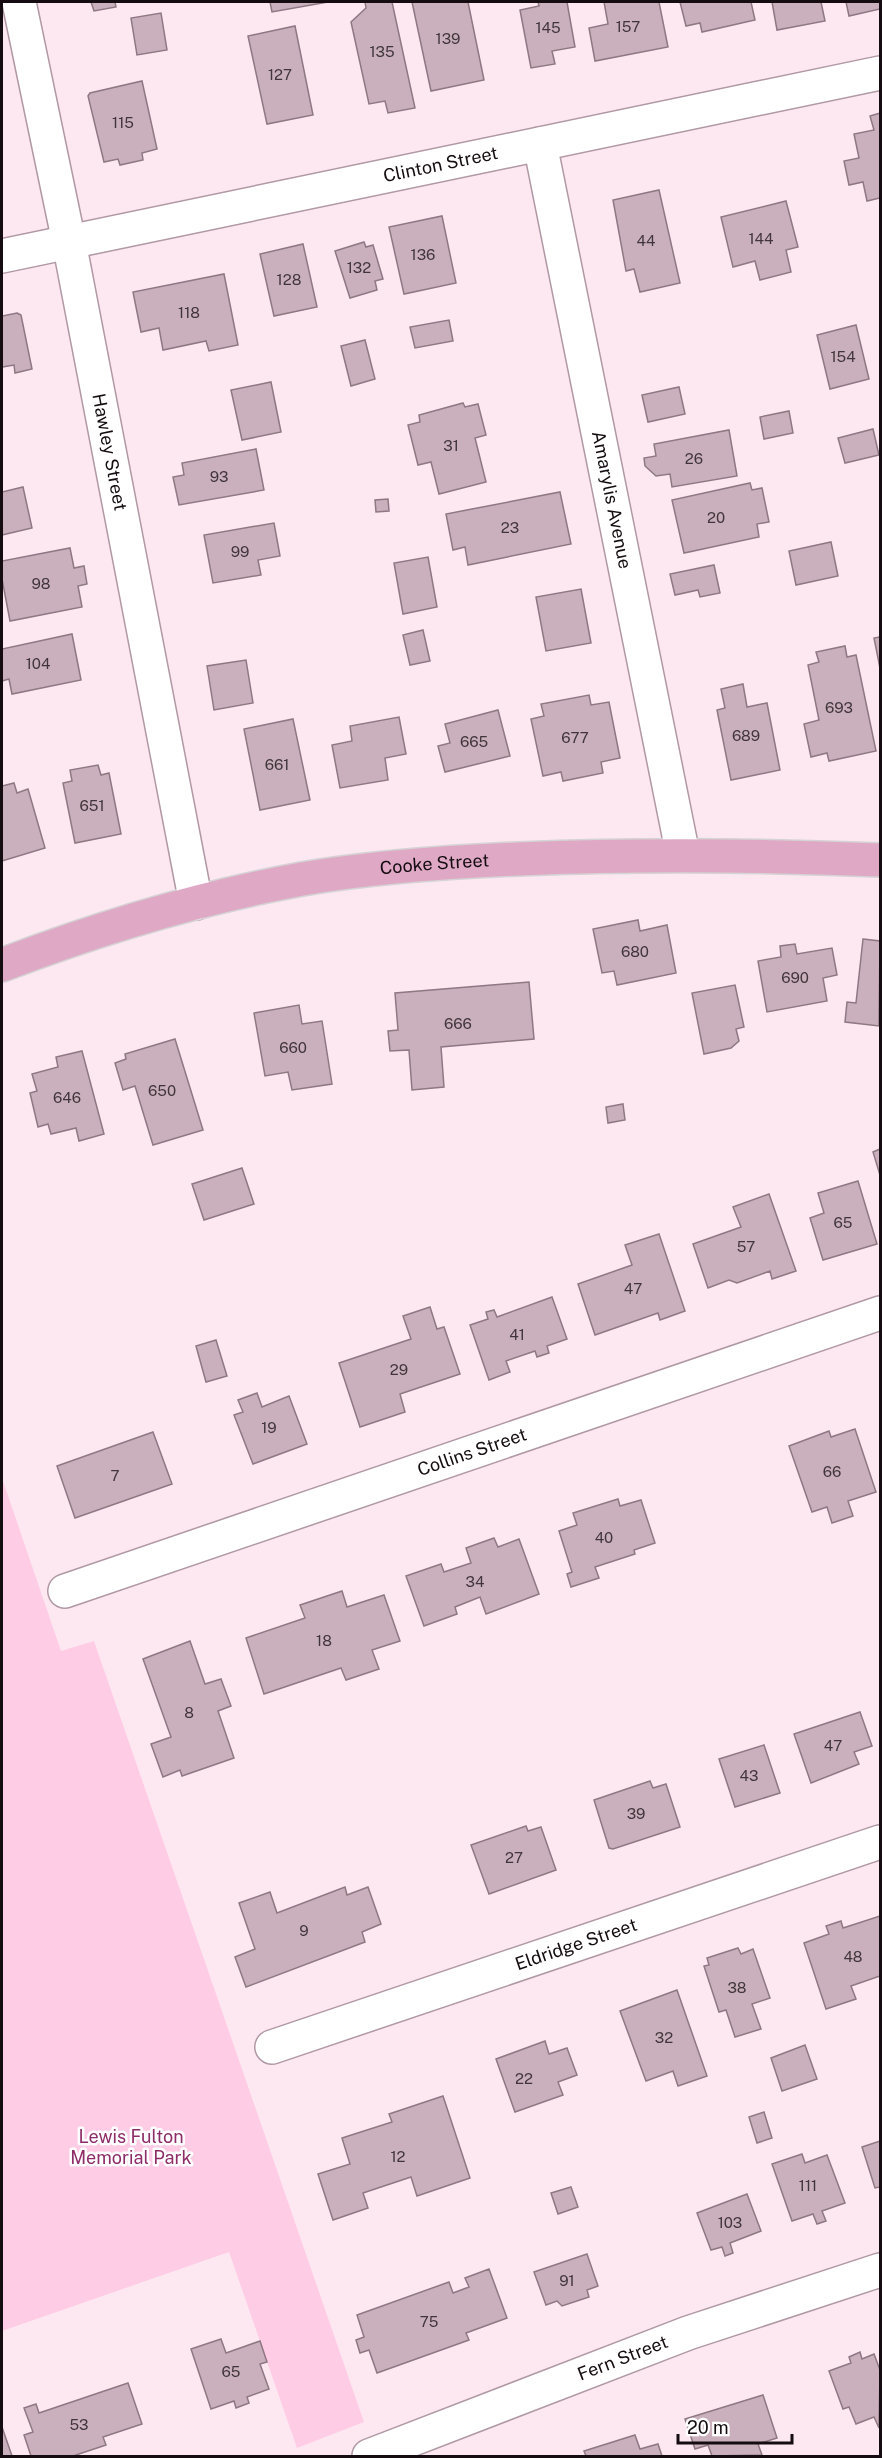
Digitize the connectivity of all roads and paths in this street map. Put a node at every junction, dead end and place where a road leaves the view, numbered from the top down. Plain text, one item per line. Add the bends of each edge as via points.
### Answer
1 (19, 2) edge
2 (880, 73) edge
3 (540, 144) junction
4 (69, 242) junction
5 (2, 256) edge
6 (683, 855) junction
7 (880, 860) edge
8 (196, 903) junction
9 (2, 965) edge
10 (880, 1313) edge
11 (65, 1591) dead end
12 (880, 1842) edge
13 (272, 2047) dead end
14 (880, 2270) edge
15 (369, 2457) edge

1 - 4 street, Hawley Street
2 - 3 street, Clinton Street
3 - 4 street, Clinton Street
3 - 6 street, Amarylis Avenue
4 - 5 street, Clinton Street
4 - 8 street, Hawley Street
6 - 7 main road, Cooke Street
6 - 8 main road, Cooke Street via 491,860 382,868 303,879
8 - 9 main road, Cooke Street via 104,929
10 - 11 street, Collins Street
12 - 13 street, Eldridge Street
14 - 15 street, Fern Street via 688,2333

